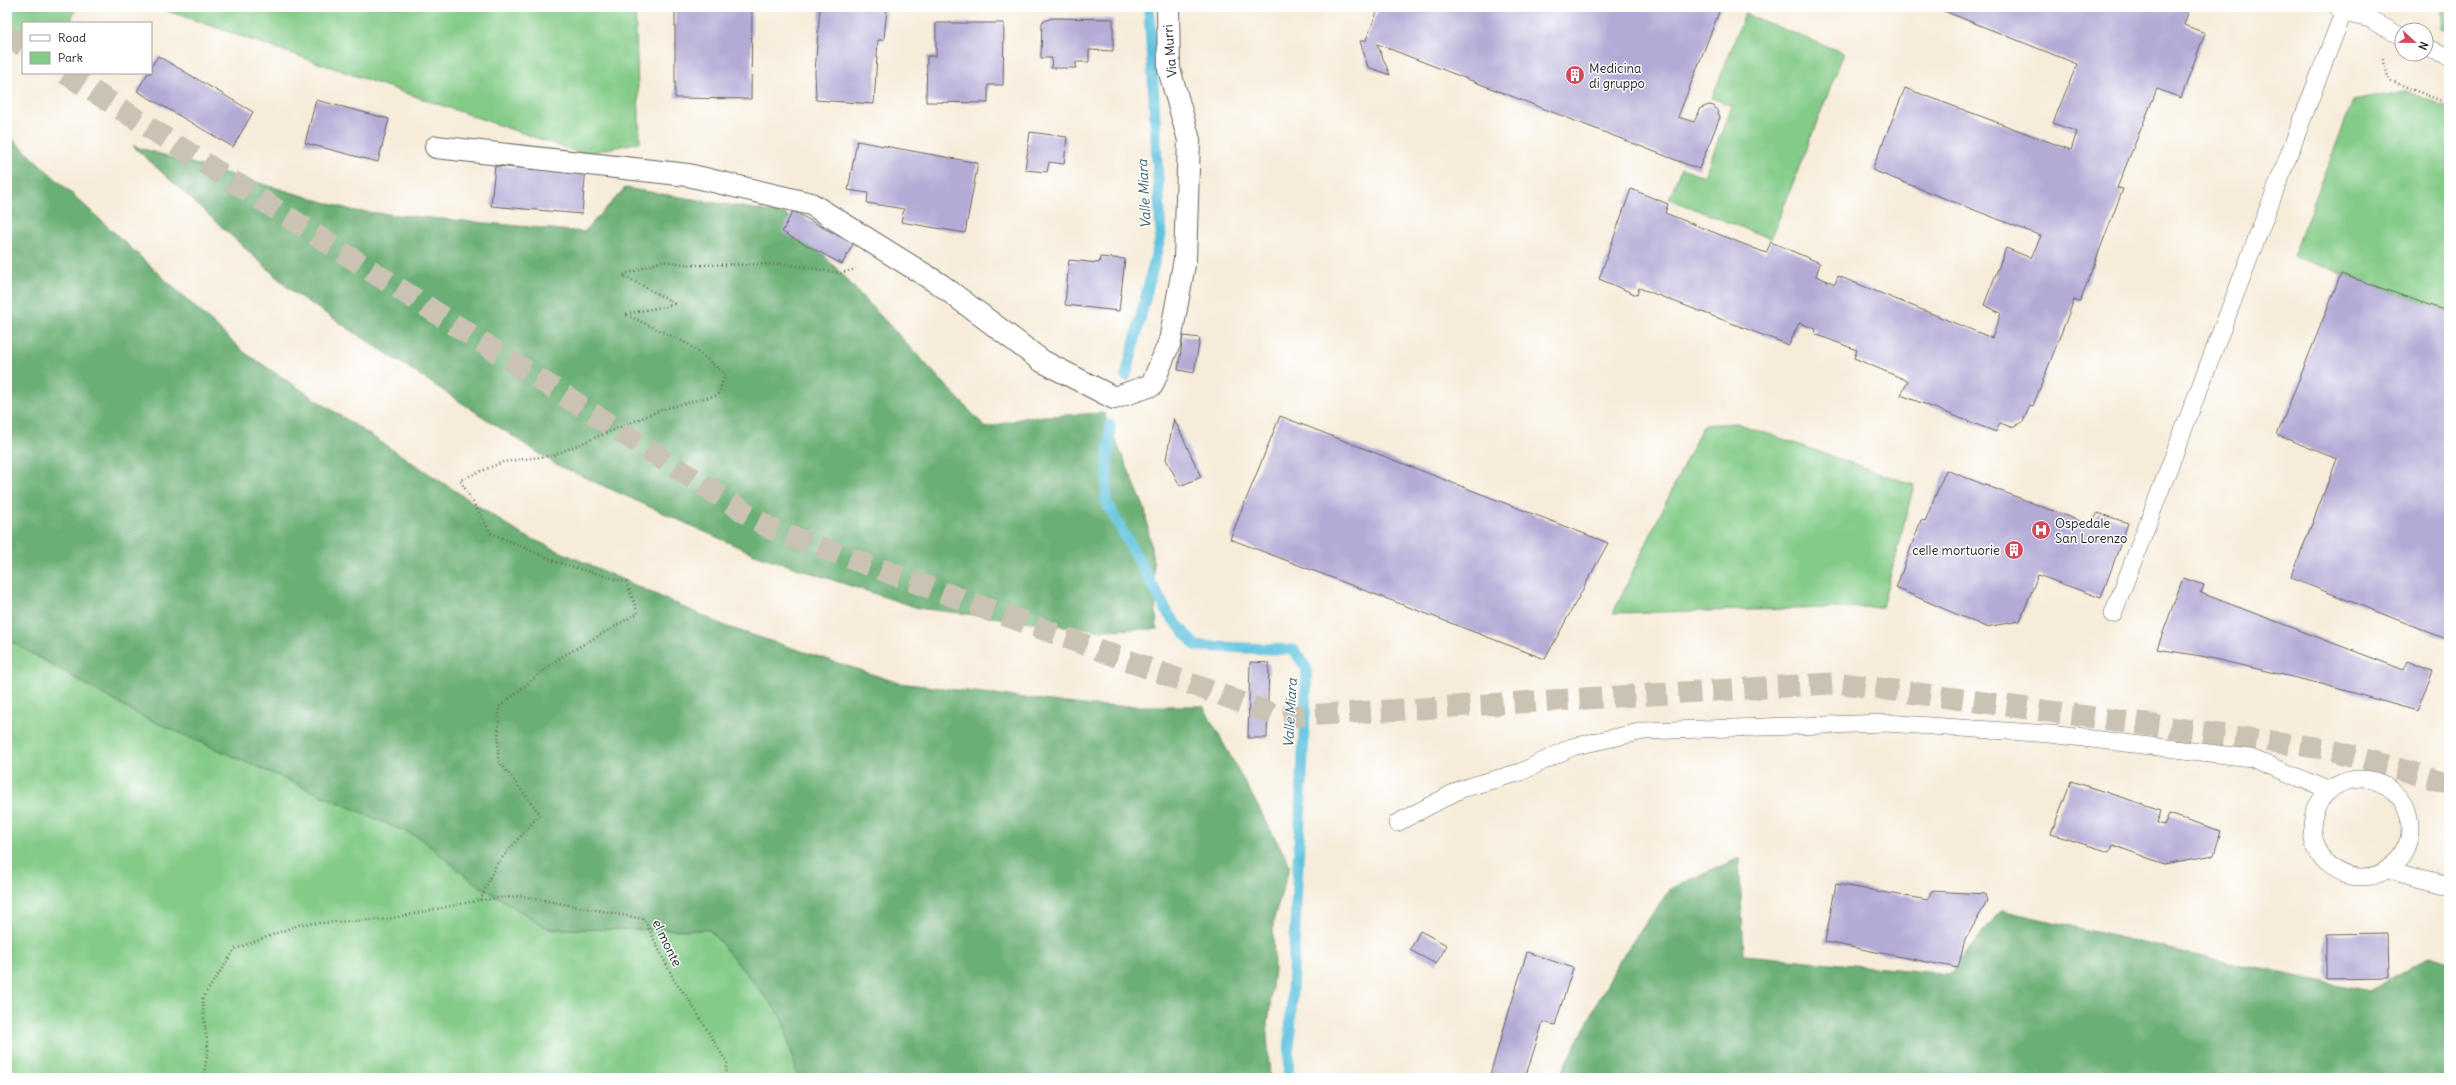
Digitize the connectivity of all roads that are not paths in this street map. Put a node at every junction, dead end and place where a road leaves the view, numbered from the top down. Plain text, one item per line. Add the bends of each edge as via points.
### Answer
1 (1168, 7) edge
2 (2340, 10) edge
3 (2394, 32) edge
4 (2434, 51) edge
5 (2449, 56) edge
6 (436, 147) dead end
7 (2113, 614) dead end
8 (2329, 790) junction
9 (1397, 823) dead end
10 (2387, 870) junction
11 (2449, 886) edge

1 - 6 street, Via Murri via 1169,70 1189,140 1184,259 1170,341 1152,385 1114,398 1042,361 941,285 811,204 688,175
2 - 3 lane via 2370,19
2 - 7 lane
4 - 5 lane
8 - 9 lane via 2251,758 2050,734 1886,723 1644,731 1572,747 1521,772 1461,789
8 - 10 lane via 2315,812 2312,833 2316,849 2324,862 2336,871 2355,877 2375,876
8 - 10 lane via 2342,782 2358,778 2381,783 2400,798 2410,828 2408,844 2400,859
10 - 11 lane

